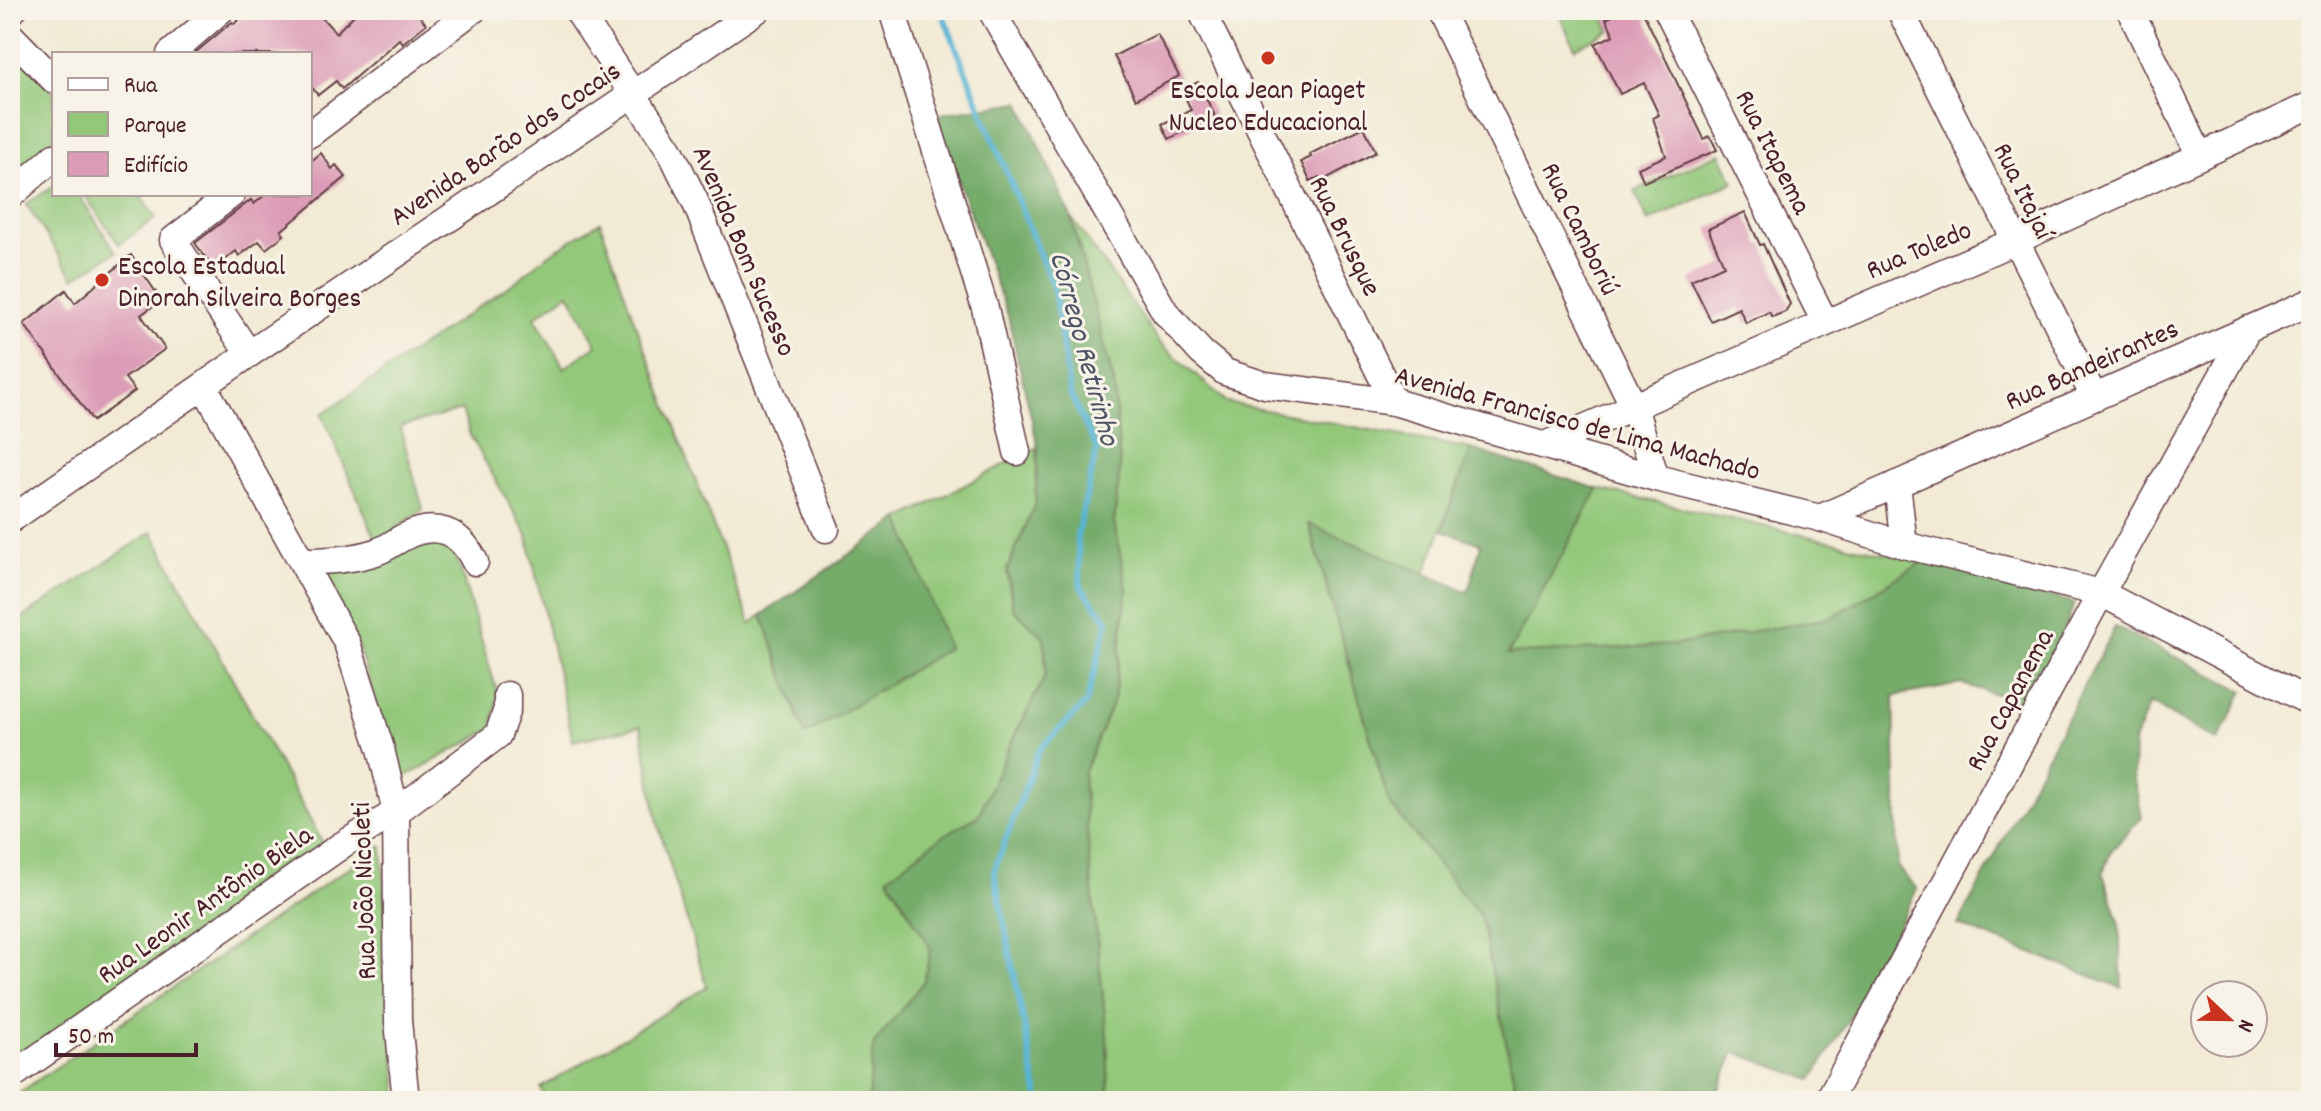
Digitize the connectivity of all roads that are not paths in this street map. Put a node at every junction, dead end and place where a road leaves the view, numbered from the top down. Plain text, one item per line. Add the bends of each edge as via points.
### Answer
1 (221, 10) edge
2 (473, 10) edge
3 (577, 10) edge
4 (757, 10) edge
5 (892, 10) edge
6 (991, 10) edge
7 (1201, 10) edge
8 (1439, 10) edge
9 (1667, 10) edge
10 (1900, 10) edge
11 (2130, 10) edge
12 (10, 35) edge
13 (172, 52) edge
14 (52, 78) edge
15 (633, 93) junction
16 (2311, 105) edge
17 (312, 132) edge
18 (2200, 156) junction
19 (52, 159) edge
20 (10, 196) edge
21 (229, 196) edge
22 (2015, 241) junction
23 (2311, 302) edge
24 (1825, 322) junction
25 (2248, 329) junction
26 (249, 354) junction
27 (204, 386) junction
28 (2094, 397) junction
29 (1394, 402) junction
30 (1634, 407) junction
31 (1547, 444) junction
32 (1017, 452) dead end
33 (1656, 478) junction
34 (1897, 484) junction
35 (1820, 518) junction
36 (10, 520) edge
37 (826, 529) dead end
38 (1904, 545) junction
39 (302, 561) junction
40 (475, 562) dead end
41 (2101, 593) junction
42 (507, 695) dead end
43 (2311, 703) edge
44 (396, 812) junction
45 (10, 1077) edge
46 (406, 1101) edge
47 (1828, 1101) edge

1 - 13 street
2 - 17 street
3 - 15 street, Avenida Bom Sucesso
4 - 15 street, Avenida Barão dos Cocais
5 - 32 street via 985,308
6 - 29 street, Avenida Francisco de Lima Machado via 1165,312 1201,352 1225,372 1265,385
7 - 29 street, Rua Brusque
8 - 30 street, Rua Camboriú
9 - 24 street, Rua Itapema
10 - 22 street, Rua Itajaí
11 - 18 street
12 - 14 street
15 - 26 street, Avenida Barão dos Cocais
15 - 37 street, Avenida Bom Sucesso via 695,201
16 - 18 street, Rua Toledo
18 - 22 street, Rua Toledo
19 - 20 street
21 - 26 street via 173,240
22 - 24 street, Rua Toledo
22 - 28 street, Rua Itajaí
23 - 25 street, Rua Bandeirantes
24 - 30 street, Rua Toledo
25 - 28 street, Rua Bandeirantes
25 - 41 street, Rua Capanema
26 - 27 street, Avenida Barão dos Cocais
27 - 36 street, Avenida Barão dos Cocais
27 - 39 street, Rua João Nicoleti
28 - 34 street, Rua Bandeirantes
29 - 31 street, Avenida Francisco de Lima Machado
30 - 31 street, Rua Toledo
30 - 33 street, Rua Camboriú
31 - 33 street, Avenida Francisco de Lima Machado
33 - 35 street, Avenida Francisco de Lima Machado
34 - 35 street, Rua Bandeirantes
34 - 38 street
35 - 38 street, Avenida Francisco de Lima Machado
38 - 41 street, Avenida Francisco de Lima Machado
39 - 40 street via 349,559 379,551 447,522
39 - 44 street, Rua João Nicoleti via 347,643
41 - 43 street, Avenida Francisco de Lima Machado
41 - 47 street, Rua Capanema
42 - 44 street, Rua Leonir Antônio Biela via 498,735
44 - 45 street, Rua Leonir Antônio Biela
44 - 46 street, Rua João Nicoleti via 398,1021

